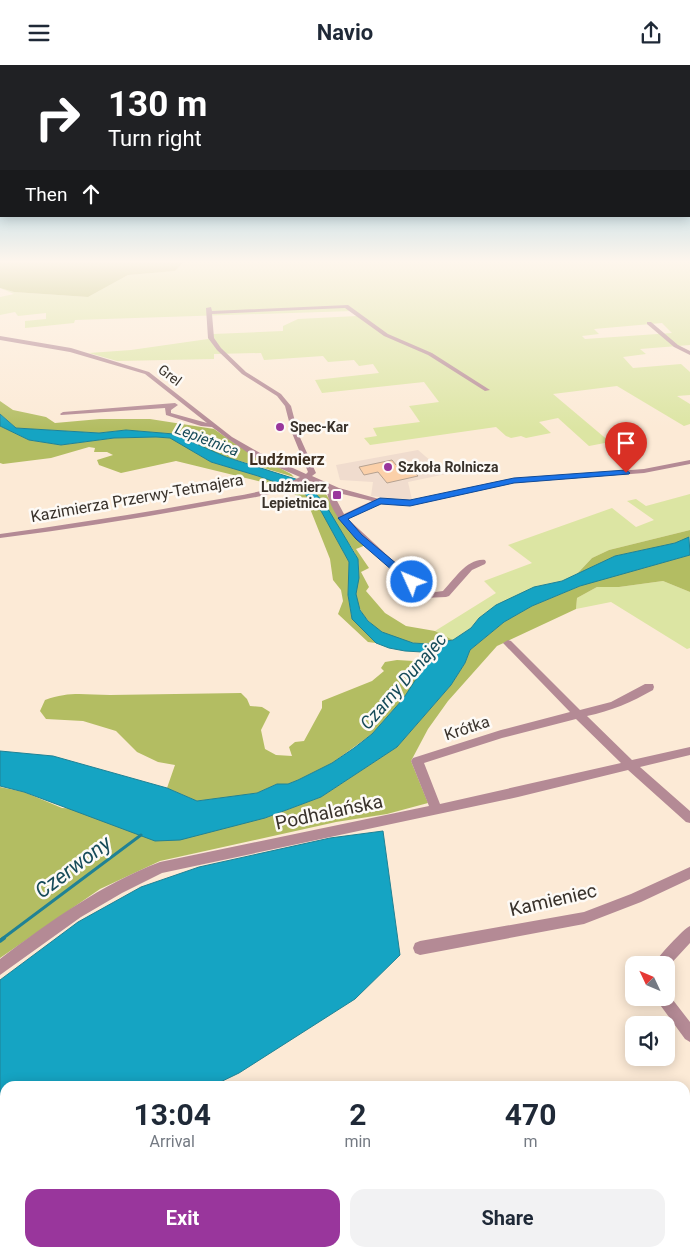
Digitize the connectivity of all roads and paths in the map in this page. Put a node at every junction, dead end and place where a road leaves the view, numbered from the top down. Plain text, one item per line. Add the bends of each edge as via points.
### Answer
1 (210, 318) edge
2 (362, 318) edge
3 (649, 323) dead end
4 (0, 338) edge
5 (690, 353) edge
6 (487, 390) dead end
7 (185, 402) junction
8 (172, 406) junction
9 (146, 409) junction
10 (168, 413) junction
11 (63, 414) dead end
12 (214, 425) junction
13 (690, 462) edge
14 (304, 478) junction
15 (330, 488) junction
16 (380, 501) junction
17 (343, 518) junction
18 (0, 536) edge
19 (482, 562) dead end
20 (508, 643) dead end
21 (649, 687) dead end
22 (578, 714) junction
23 (690, 751) edge
24 (630, 765) junction
25 (436, 809) junction
26 (690, 818) edge
27 (690, 873) edge
28 (690, 932) edge
29 (420, 948) dead end
30 (669, 956) edge
31 (0, 968) edge
32 (670, 1006) edge
33 (690, 1034) edge

1 - 14 street via 211,337 220,349 244,373 280,395 288,407 295,433 312,471
2 - 6 street via 386,335 430,354
3 - 5 street
4 - 7 street, Grel via 71,350 135,369 156,378
7 - 8 street
7 - 12 street, Grel
8 - 9 street
8 - 10 street
9 - 10 street
9 - 11 street
10 - 12 street via 203,425
12 - 14 street, Grel via 257,455
13 - 16 street via 644,471 514,481 414,503
14 - 15 street
14 - 18 street, Kazimierza Przerwy-Tetmajera via 278,488 161,512
15 - 16 street
15 - 17 street via 330,495
16 - 17 street
17 - 19 street via 359,537 426,595 446,594 469,569
20 - 22 street
21 - 22 street, Krótka via 619,704
22 - 24 street
22 - 25 street, Krótka via 417,761
23 - 24 street, Podhalańska
24 - 25 street, Podhalańska
24 - 26 street
25 - 31 street, Podhalańska via 160,868 109,891
27 - 29 street, Kamieniec via 636,899 584,918
28 - 30 street
32 - 33 street

